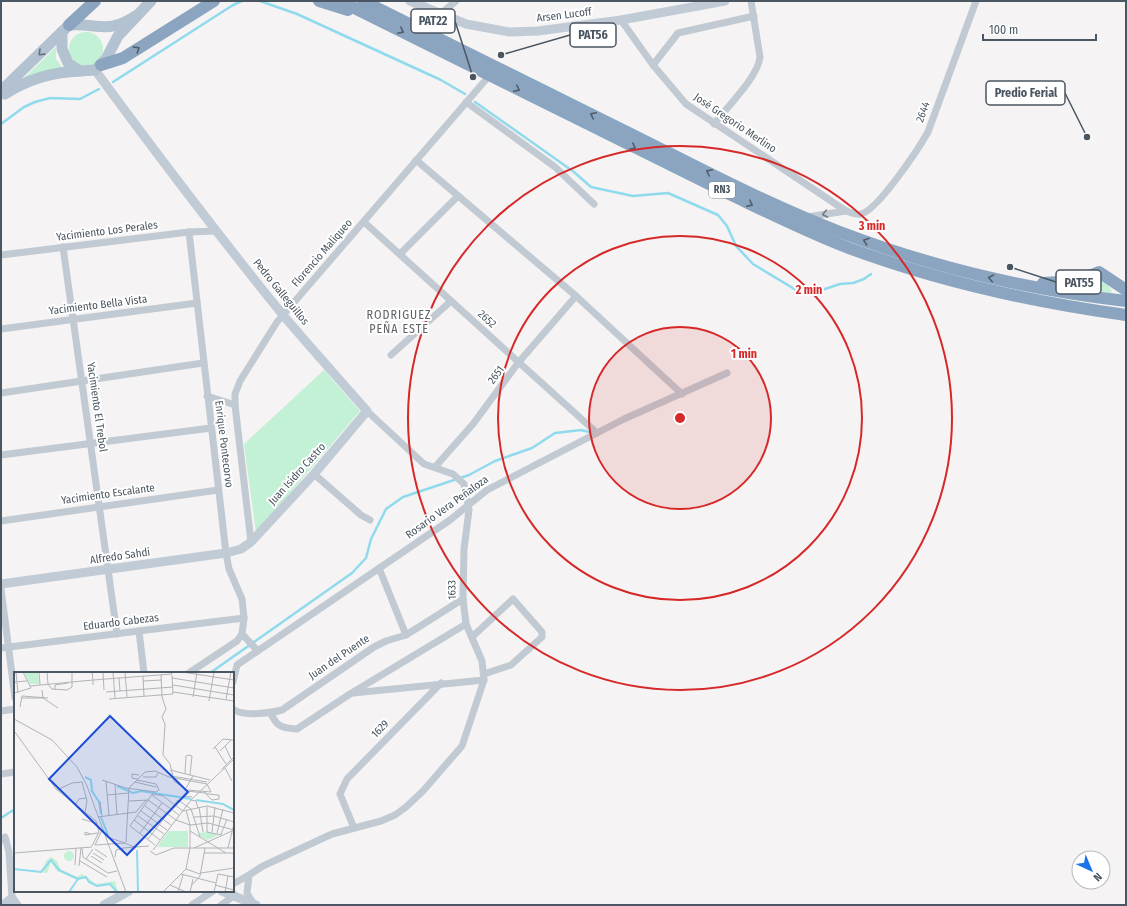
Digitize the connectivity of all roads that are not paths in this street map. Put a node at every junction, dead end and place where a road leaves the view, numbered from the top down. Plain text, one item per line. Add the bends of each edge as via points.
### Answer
1 (95, 1) edge
2 (151, 1) edge
3 (214, 1) edge
4 (319, 1) edge
5 (340, 1) edge
6 (410, 1) edge
7 (456, 1) edge
8 (725, 1) edge
9 (751, 1) edge
10 (976, 1) edge
11 (367, 3) edge
12 (137, 15) junction
13 (439, 15) junction
14 (754, 16) junction
15 (621, 20) junction
16 (383, 22) junction
17 (94, 27) junction
18 (66, 29) junction
19 (108, 52) junction
20 (653, 65) junction
21 (98, 67) junction
22 (80, 71) junction
23 (489, 76) junction
24 (1, 91) edge
25 (1, 97) edge
26 (466, 102) junction
27 (714, 124) junction
28 (416, 160) junction
29 (458, 196) junction
30 (594, 204) dead end
31 (846, 211) junction
32 (862, 214) joint
33 (805, 218) junction
34 (364, 222) junction
35 (216, 231) junction
36 (189, 232) junction
37 (63, 247) junction
38 (1, 254) edge
39 (400, 254) junction
40 (1018, 284) junction
41 (1126, 290) edge
42 (576, 296) junction
43 (451, 301) junction
44 (1126, 301) edge
45 (197, 303) junction
46 (284, 315) junction
47 (1126, 315) edge
48 (73, 320) junction
49 (1, 329) edge
50 (392, 355) dead end
51 (203, 363) junction
52 (518, 363) junction
53 (727, 373) dead end
54 (82, 381) junction
55 (1, 392) edge
56 (682, 394) junction
57 (207, 396) junction
58 (235, 405) junction
59 (367, 411) junction
60 (211, 428) junction
61 (596, 433) junction
62 (91, 443) junction
63 (1, 455) edge
64 (435, 468) junction
65 (314, 474) junction
66 (218, 490) junction
67 (469, 504) junction
68 (100, 507) junction
69 (370, 520) dead end
70 (1, 521) edge
71 (251, 542) junction
72 (241, 549) joint
73 (226, 553) junction
74 (379, 568) junction
75 (108, 570) junction
76 (1, 584) edge
77 (1, 589) edge
78 (463, 599) junction
79 (244, 618) junction
80 (466, 624) junction
81 (139, 631) junction
82 (117, 634) junction
83 (242, 634) junction
84 (406, 635) junction
85 (472, 637) junction
86 (5, 648) edge
87 (258, 651) junction
88 (144, 672) edge
89 (190, 672) edge
90 (484, 677) junction
91 (234, 678) edge
92 (441, 683) junction
93 (14, 693) edge
94 (350, 694) junction
95 (14, 709) edge
96 (234, 709) edge
97 (1, 711) edge
98 (271, 713) junction
99 (14, 772) edge
100 (1, 774) edge
101 (354, 828) junction
102 (3, 838) edge
103 (249, 875) junction
104 (234, 883) edge
105 (127, 892) edge
106 (212, 892) edge
107 (225, 892) edge
108 (235, 895) junction
109 (15, 902) edge
110 (255, 904) edge
111 (3, 905) edge
112 (104, 905) edge
113 (192, 905) edge
114 (221, 905) edge

1 - 18 highway
2 - 12 main road
21 -> 3 highway via 123,58
4 - 16 highway
5 - 16 highway, RN3
6 - 13 street, Arsen Lucoff
7 - 13 street
8 - 15 street, Arsen Lucoff
9 - 14 street
10 - 32 street, 2644 via 928,132 920,147 874,205
33 -> 11 highway, RN3
12 - 17 main road via 114,27
12 - 19 main road
13 - 15 street, Arsen Lucoff via 475,27 510,32 538,31
14 - 20 street via 678,33
14 - 27 street via 760,64
15 - 20 street, José Gregorio Merlino
16 -> 23 highway, RN3
17 - 18 main road
17 - 19 main road via 105,37
18 - 22 main road via 64,57
18 -> 24 main road
19 - 21 main road
20 - 27 street, José Gregorio Merlino via 686,104
21 - 22 main road
21 - 35 street, Pedro Galleguillos via 165,165
22 - 25 main road via 37,78 17,86
23 - 26 street, Florencio Maliqueo
23 -> 47 highway, RN3 via 774,215 846,246 913,269 986,289
26 - 28 street, Florencio Maliqueo
26 - 30 street via 555,167
27 - 31 street, José Gregorio Merlino
28 - 29 street
28 - 34 street, Florencio Maliqueo
29 - 39 street
29 - 42 street
31 - 32 street, José Gregorio Merlino
31 -> 33 street
40 -> 33 highway, RN3 via 921,259
34 - 39 street, 2652
34 - 46 street, Florencio Maliqueo
35 - 36 street, Yacimiento Los Perales
35 - 46 street, Pedro Galleguillos
36 - 37 street, Yacimiento Los Perales
36 - 45 street, Enrique Pontecorvo
37 - 38 street, Yacimiento Los Perales
37 - 48 street, Yacimiento El Trebol
39 - 43 street, 2652
40 - 41 highway via 1077,281 1099,272
40 - 44 highway, RN3
42 - 52 street, 2651
42 - 56 street
43 - 50 street
43 - 52 street, 2652
45 - 48 street, Yacimiento Bella Vista
45 - 51 street, Enrique Pontecorvo
46 - 58 street, Florencio Maliqueo via 263,342 240,381 235,394
46 - 59 street, Pedro Galleguillos
48 - 49 street, Yacimiento Bella Vista
48 - 54 street, Yacimiento El Trebol
51 - 54 street
51 - 57 street, Enrique Pontecorvo
52 - 61 street, 2652
52 - 64 street, 2651 via 473,424
53 - 56 street, Rosario Vera Peñaloza
54 - 55 street
54 - 62 street, Yacimiento El Trebol
56 - 61 street, Rosario Vera Peñaloza
57 - 58 street
57 - 60 street, Enrique Pontecorvo
58 - 71 street, Florencio Maliqueo
59 - 64 street, Pedro Galleguillos via 420,460
59 - 65 street, Juan Isidro Castro
60 - 62 street
60 - 66 street, Enrique Pontecorvo
61 - 67 street, Rosario Vera Peñaloza via 493,486
62 - 63 street
62 - 68 street, Yacimiento El Trebol
64 - 67 street, Pedro Galleguillos via 453,474 464,484
65 - 69 street
65 - 71 street, Juan Isidro Castro
66 - 68 street, Yacimiento Escalante
66 - 73 street, Enrique Pontecorvo
67 - 74 street, Rosario Vera Peñaloza via 450,520
67 - 78 street, 1633 via 464,549
68 - 70 street, Yacimiento Escalante
68 - 75 street, Yacimiento El Trebol
71 - 72 street, Juan Isidro Castro
72 - 73 street, Alfredo Sahdi
73 - 75 street, Alfredo Sahdi
73 - 79 street, Enrique Pontecorvo via 229,569 242,599
74 - 84 street
74 - 87 street, Rosario Vera Peñaloza
75 - 76 street, Alfredo Sahdi
75 - 82 street, Yacimiento El Trebol
77 - 86 street
78 - 80 street, 1633
78 - 84 street, Juan del Puente
79 - 81 street, Eduardo Cabezas
79 - 83 street, Enrique Pontecorvo
80 - 85 street, 1633
80 - 94 street
81 - 82 street, Eduardo Cabezas
81 - 88 street
82 - 86 street, Eduardo Cabezas
83 - 87 street
83 - 89 street via 237,641
84 - 98 street, Juan del Puente via 374,647 282,710
85 - 90 street, 1633 via 482,662
85 - 90 street via 513,600 542,632 542,636 511,665
86 - 93 street
87 - 91 street, Rosario Vera Peñaloza via 237,665
90 - 92 street
90 - 101 street via 462,746 423,791 395,815
92 - 94 street
92 - 101 street, 1629 via 347,779 340,794
94 - 98 street via 297,729 279,726 274,722
95 - 97 street
96 - 98 street via 244,713
99 - 100 street
101 - 103 street via 302,847
102 - 109 street via 10,852
103 - 104 street
103 - 110 street via 247,893
105 - 112 street
106 - 113 street
107 - 108 street
108 - 110 street
108 - 114 street
109 - 111 street

